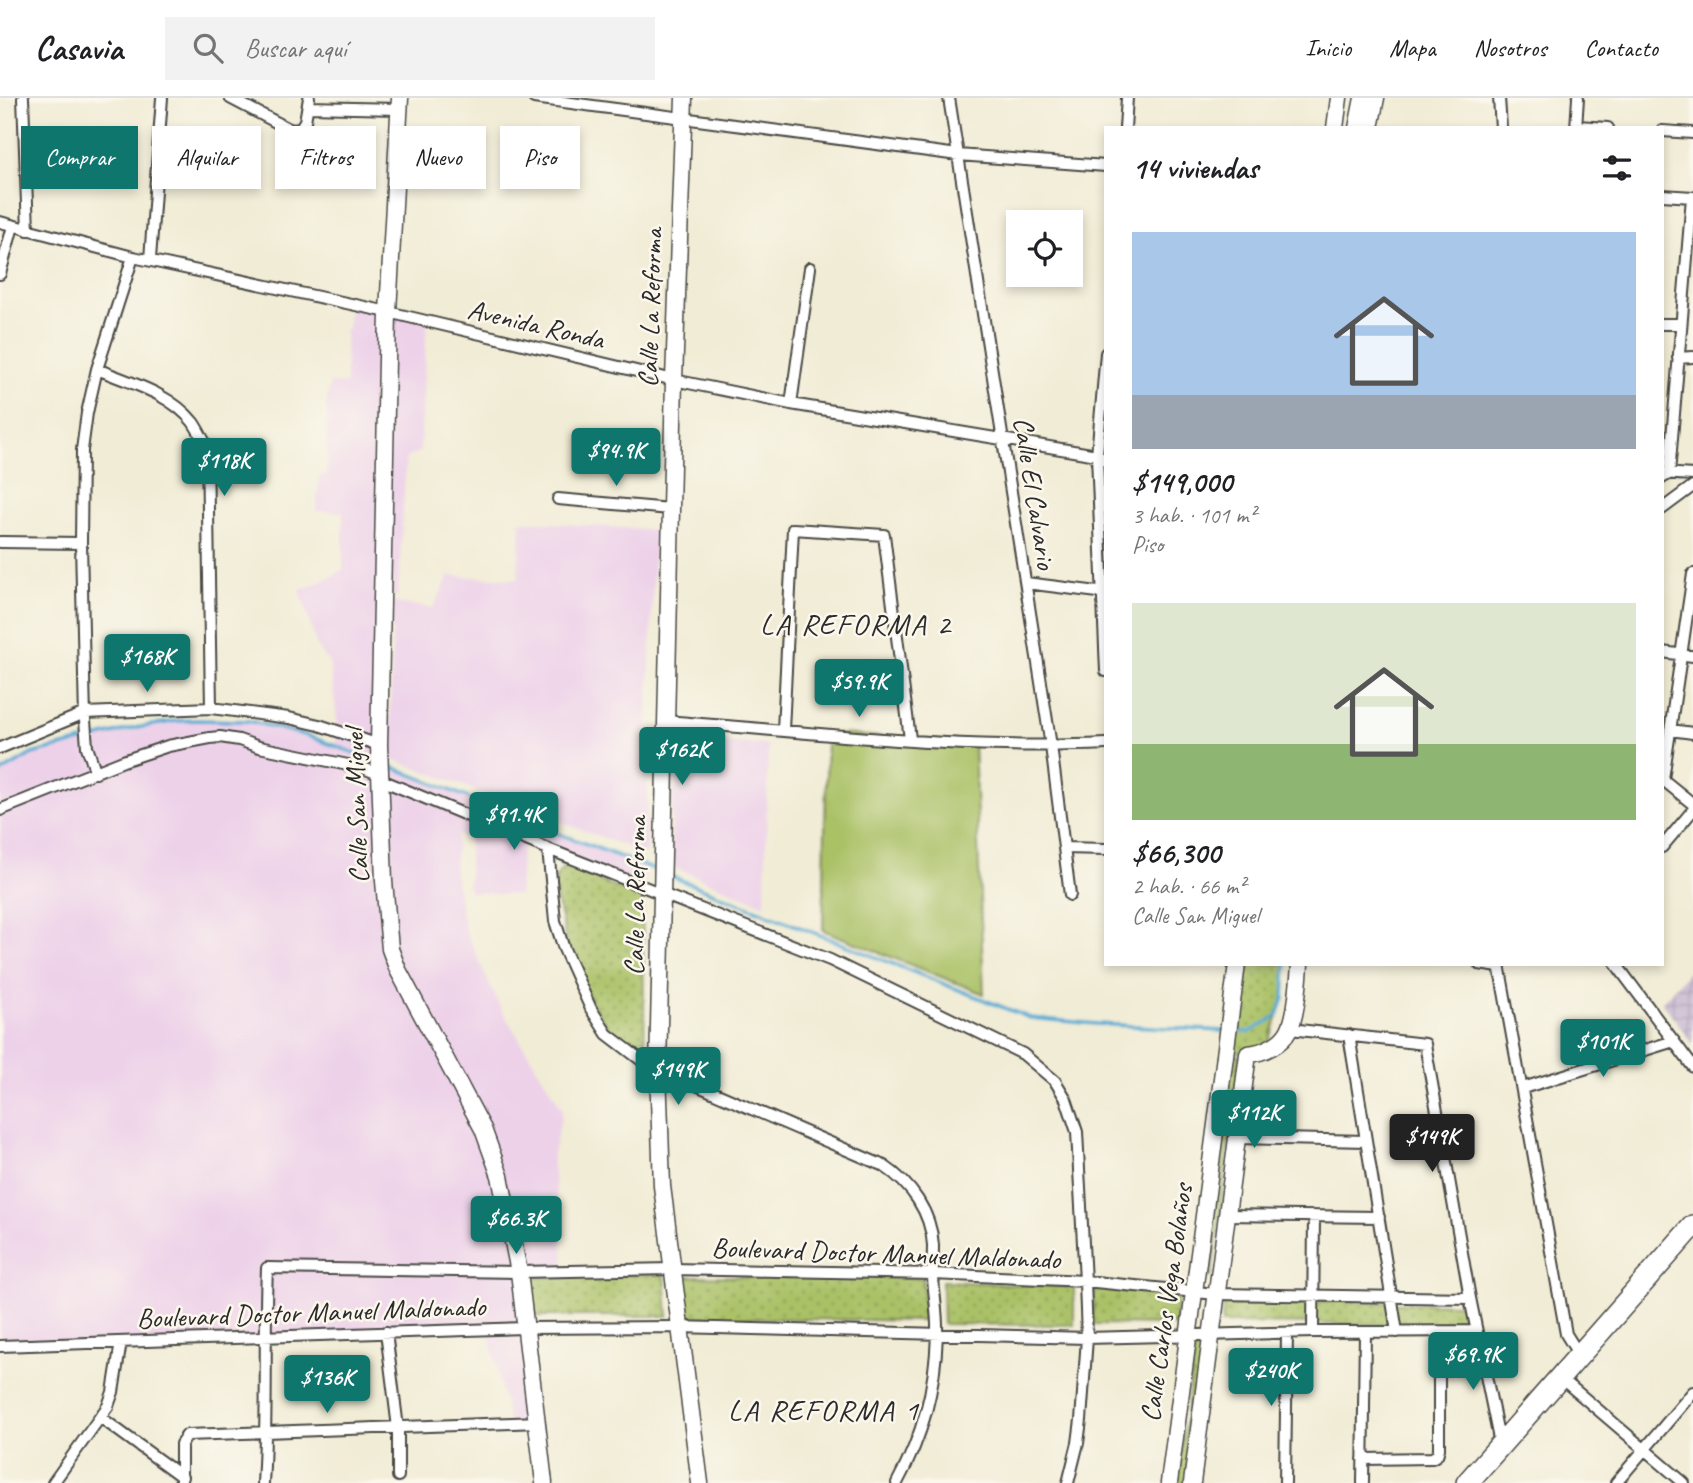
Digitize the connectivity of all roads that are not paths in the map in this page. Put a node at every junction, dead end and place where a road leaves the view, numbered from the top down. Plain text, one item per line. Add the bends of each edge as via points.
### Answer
1 (23, 98) edge
2 (162, 98) edge
3 (230, 98) edge
4 (534, 98) edge
5 (684, 98) edge
6 (949, 98) edge
7 (1127, 98) edge
8 (1339, 98) edge
9 (1363, 98) edge
10 (1376, 98) edge
11 (1499, 98) edge
12 (1578, 98) edge
13 (571, 100) edge
14 (308, 103) edge
15 (400, 104) edge
16 (683, 117) junction
17 (1125, 126) edge
18 (1335, 126) edge
19 (1357, 126) edge
20 (1370, 126) edge
21 (1501, 126) edge
22 (1576, 126) edge
23 (1664, 131) edge
24 (1693, 133) edge
25 (958, 155) junction
26 (1104, 166) edge
27 (1664, 195) edge
28 (1693, 197) edge
29 (0, 222) edge
30 (13, 226) junction
31 (28, 230) junction
32 (133, 257) junction
33 (150, 259) junction
34 (810, 268) dead end
35 (0, 274) edge
36 (1689, 281) edge
37 (388, 312) junction
38 (1664, 324) edge
39 (1681, 324) junction
40 (1693, 357) edge
41 (1678, 358) junction
42 (97, 369) junction
43 (674, 380) junction
44 (791, 404) junction
45 (1104, 406) edge
46 (1004, 438) junction
47 (1102, 458) edge
48 (1666, 475) edge
49 (1693, 475) edge
50 (1693, 486) edge
51 (558, 499) dead end
52 (1664, 508) edge
53 (670, 509) junction
54 (0, 542) edge
55 (81, 542) junction
56 (1693, 574) edge
57 (1026, 583) junction
58 (1104, 592) edge
59 (1664, 652) edge
60 (1687, 655) edge
61 (211, 708) junction
62 (85, 717) junction
63 (665, 721) junction
64 (783, 730) junction
65 (1670, 730) junction
66 (1693, 733) edge
67 (910, 739) junction
68 (1104, 744) edge
69 (1051, 746) junction
70 (379, 747) junction
71 (0, 748) edge
72 (95, 770) junction
73 (1664, 772) edge
74 (379, 774) junction
75 (1664, 780) edge
76 (1693, 804) edge
77 (0, 810) edge
78 (1693, 810) edge
79 (1664, 845) edge
80 (1064, 848) junction
81 (548, 849) junction
82 (1104, 849) edge
83 (661, 891) junction
84 (1070, 895) dead end
85 (1237, 966) edge
86 (1300, 966) edge
87 (1499, 966) edge
88 (1618, 966) edge
89 (1290, 1029) junction
90 (1349, 1035) junction
91 (1228, 1037) junction
92 (1674, 1041) junction
93 (1248, 1054) junction
94 (1693, 1067) edge
95 (658, 1069) junction
96 (1523, 1088) junction
97 (1237, 1138) junction
98 (1366, 1141) junction
99 (1227, 1215) junction
100 (1314, 1216) junction
101 (1379, 1217) junction
102 (1693, 1226) edge
103 (1693, 1245) edge
104 (672, 1269) junction
105 (519, 1272) junction
106 (933, 1274) junction
107 (1085, 1282) junction
108 (1195, 1292) junction
109 (1216, 1294) junction
110 (1314, 1297) junction
111 (1392, 1297) junction
112 (1470, 1298) junction
113 (678, 1327) junction
114 (525, 1328) junction
115 (1477, 1331) junction
116 (386, 1332) junction
117 (1313, 1332) junction
118 (1365, 1332) junction
119 (1397, 1332) junction
120 (937, 1333) junction
121 (1287, 1333) junction
122 (1188, 1335) junction
123 (1212, 1335) junction
124 (264, 1337) junction
125 (1087, 1338) junction
126 (121, 1342) junction
127 (0, 1346) edge
128 (1579, 1355) junction
129 (1439, 1368) dead end
130 (1569, 1385) junction
131 (1693, 1392) edge
132 (100, 1417) junction
133 (538, 1422) junction
134 (398, 1428) junction
135 (266, 1433) junction
136 (1501, 1446) junction
137 (1644, 1450) junction
138 (1363, 1459) junction
139 (398, 1476) dead end
140 (181, 1480) edge
141 (57, 1482) edge
142 (263, 1483) edge
143 (544, 1483) edge
144 (700, 1483) edge
145 (897, 1483) edge
146 (1068, 1483) edge
147 (1169, 1483) edge
148 (1192, 1483) edge
149 (1285, 1483) edge
150 (1363, 1483) edge
151 (1467, 1483) edge
152 (1482, 1483) edge
153 (1616, 1483) edge
154 (1684, 1483) edge

1 - 31 street
2 - 33 street
3 - 14 street via 291,130 300,129
4 - 13 street
5 - 16 street, Calle La Reforma
6 - 25 street, Calle El Calvario
7 - 17 street
8 - 18 street
9 - 19 street
10 - 20 street
11 - 21 street
12 - 22 street
13 - 16 street
14 - 15 street
15 - 37 street, Calle San Miguel
16 - 25 street
16 - 43 street, Calle La Reforma
23 - 24 street
25 - 26 street
25 - 46 street, Calle El Calvario
27 - 28 street
28 - 36 street
29 - 30 street, Avenida Ronda
30 - 31 street, Avenida Ronda
30 - 35 street
31 - 32 street, Avenida Ronda
32 - 33 street, Avenida Ronda
32 - 42 street
33 - 37 street, Avenida Ronda
34 - 44 street
36 - 39 street
37 - 43 street, Avenida Ronda
37 - 70 street, Calle San Miguel
38 - 39 street
39 - 41 street
40 - 41 street
41 - 48 street
42 - 55 street via 82,450
42 - 61 street via 175,405 193,422 206,446
43 - 44 street, Avenida Ronda
43 - 53 street, Calle La Reforma
44 - 46 street, Avenida Ronda
45 - 47 street
46 - 47 street, Avenida Ronda
46 - 57 street, Calle El Calvario
47 - 58 street
48 - 49 street
50 - 52 street
51 - 53 street
53 - 63 street, Calle La Reforma
54 - 55 street
55 - 62 street
56 - 60 street
57 - 58 street
57 - 69 street, Calle El Calvario
59 - 60 street
60 - 65 street
61 - 62 street
61 - 70 street via 289,718
62 - 71 street
62 - 72 street via 87,747
63 - 64 street
63 - 83 street, Calle La Reforma
64 - 67 street
64 - 67 street via 793,529 884,536
65 - 66 street
65 - 73 street
67 - 69 street
68 - 69 street
69 - 80 street, Calle El Calvario
70 - 74 street, Calle San Miguel
72 - 74 street via 168,746 220,737
72 - 77 street
74 - 81 street
74 - 105 street, Calle San Miguel via 390,949 490,1144
75 - 76 street
78 - 79 street
80 - 82 street
80 - 84 street, Calle El Calvario
81 - 83 street
81 - 95 street via 555,921 590,1009 607,1034
83 - 95 street, Calle La Reforma
83 - 107 street via 830,960 1012,1048 1045,1071 1066,1099 1077,1132
85 - 91 street, Calle Carlos Vega Bolaños
86 - 89 street
87 - 96 street
88 - 92 street
89 - 90 street
89 - 93 street via 1261,1053
90 - 98 street
90 - 112 street via 1426,1044
91 - 93 street
91 - 108 street, Calle Carlos Vega Bolaños
92 - 94 street
92 - 96 street
93 - 97 street, Calle Carlos Vega Bolaños
95 - 104 street, Calle La Reforma via 662,1186
95 - 106 street via 884,1166 900,1177 929,1224
96 - 128 street via 1566,1334
97 - 98 street
97 - 99 street, Calle Carlos Vega Bolaños
98 - 101 street
99 - 100 street
99 - 109 street, Calle Carlos Vega Bolaños
100 - 101 street
100 - 110 street
101 - 111 street
102 - 128 highway
103 - 130 highway
104 - 105 street, Boulevard Doctor Manuel Maldonado
104 - 106 street, Boulevard Doctor Manuel Maldonado
104 - 113 street, Calle La Reforma
105 - 114 street, Calle San Miguel
105 - 124 street, Boulevard Doctor Manuel Maldonado via 267,1268
106 - 107 street, Boulevard Doctor Manuel Maldonado
106 - 120 street
107 - 108 street, Boulevard Doctor Manuel Maldonado
107 - 125 street
108 - 109 street, Boulevard Doctor Manuel Maldonado
108 - 122 street, Calle Carlos Vega Bolaños
109 - 110 street, Boulevard Doctor Manuel Maldonado
109 - 123 street, Calle Carlos Vega Bolaños
110 - 111 street, Boulevard Doctor Manuel Maldonado
110 - 117 street
111 - 112 street, Boulevard Doctor Manuel Maldonado
111 - 119 street
112 - 115 street
113 - 114 street, Boulevard Doctor Manuel Maldonado
113 - 120 street, Boulevard Doctor Manuel Maldonado
113 - 144 street, Calle La Reforma
114 - 116 street, Boulevard Doctor Manuel Maldonado
114 - 133 street, Calle San Miguel
115 - 119 street, Boulevard Doctor Manuel Maldonado
115 - 136 street
116 - 124 street, Boulevard Doctor Manuel Maldonado
116 - 134 street
117 - 118 street, Boulevard Doctor Manuel Maldonado
117 - 121 street, Boulevard Doctor Manuel Maldonado
118 - 119 street, Boulevard Doctor Manuel Maldonado
118 - 138 street
120 - 125 street, Boulevard Doctor Manuel Maldonado
120 - 145 street via 927,1416
121 - 123 street, Boulevard Doctor Manuel Maldonado
121 - 149 street
122 - 123 street, Boulevard Doctor Manuel Maldonado
122 - 125 street, Boulevard Doctor Manuel Maldonado
122 - 147 street, Calle Carlos Vega Bolaños
123 - 148 street, Calle Carlos Vega Bolaños
124 - 126 street, Boulevard Doctor Manuel Maldonado
124 - 135 street
125 - 146 street via 1078,1443
126 - 127 street, Boulevard Doctor Manuel Maldonado
126 - 132 street via 113,1392
128 - 136 highway
129 - 138 street via 1437,1455
130 - 137 street
130 - 152 highway
131 - 137 street
132 - 140 street
132 - 141 street
133 - 134 street
133 - 143 street, Calle San Miguel
134 - 135 street
134 - 139 street
135 - 140 street via 187,1434 181,1444
135 - 142 street
136 - 151 highway
137 - 153 street
137 - 154 street
138 - 150 street

